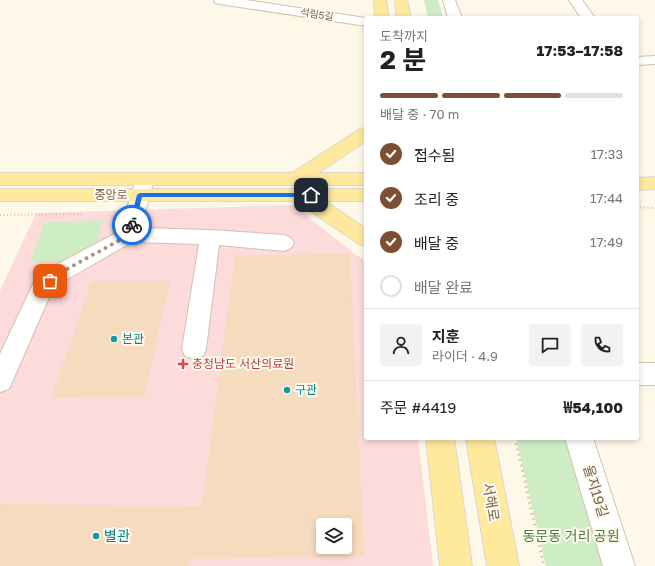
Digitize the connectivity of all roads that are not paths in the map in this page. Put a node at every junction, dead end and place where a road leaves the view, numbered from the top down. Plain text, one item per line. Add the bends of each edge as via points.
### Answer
1 (220, 0) edge
2 (380, 0) edge
3 (401, 0) edge
4 (449, 0) edge
5 (575, 0) edge
6 (382, 16) edge
7 (404, 16) edge
8 (454, 16) edge
9 (587, 16) edge
10 (364, 22) edge
11 (655, 60) edge
12 (639, 61) edge
13 (364, 134) edge
14 (0, 179) edge
15 (296, 179) junction
16 (364, 179) edge
17 (655, 183) edge
18 (639, 184) edge
19 (143, 187) junction
20 (311, 195) junction
21 (364, 195) edge
22 (0, 196) edge
23 (129, 235) junction
24 (210, 237) junction
25 (364, 237) edge
26 (284, 243) dead end
27 (194, 348) dead end
28 (639, 374) edge
29 (655, 374) edge
30 (0, 381) edge
31 (440, 440) edge
32 (480, 440) edge
33 (581, 440) edge
34 (452, 560) edge
35 (503, 566) edge
36 (619, 566) edge

1 - 10 street, 석림5길
2 - 6 main road
3 - 7 main road
4 - 8 street
5 - 9 street
11 - 12 street
13 - 15 main road
14 - 19 main road, 중앙로
15 - 16 main road, 중앙로
15 - 19 main road, 중앙로
17 - 18 main road
19 - 20 main road, 중앙로
19 - 22 main road, 중앙로
19 - 23 street
20 - 21 main road, 중앙로
20 - 25 main road via 313,203
23 - 24 street
23 - 30 street via 58,274 42,288
24 - 26 street
24 - 27 street
28 - 29 street
31 - 34 main road
32 - 35 main road, 서해로
33 - 36 street, 율지19길

